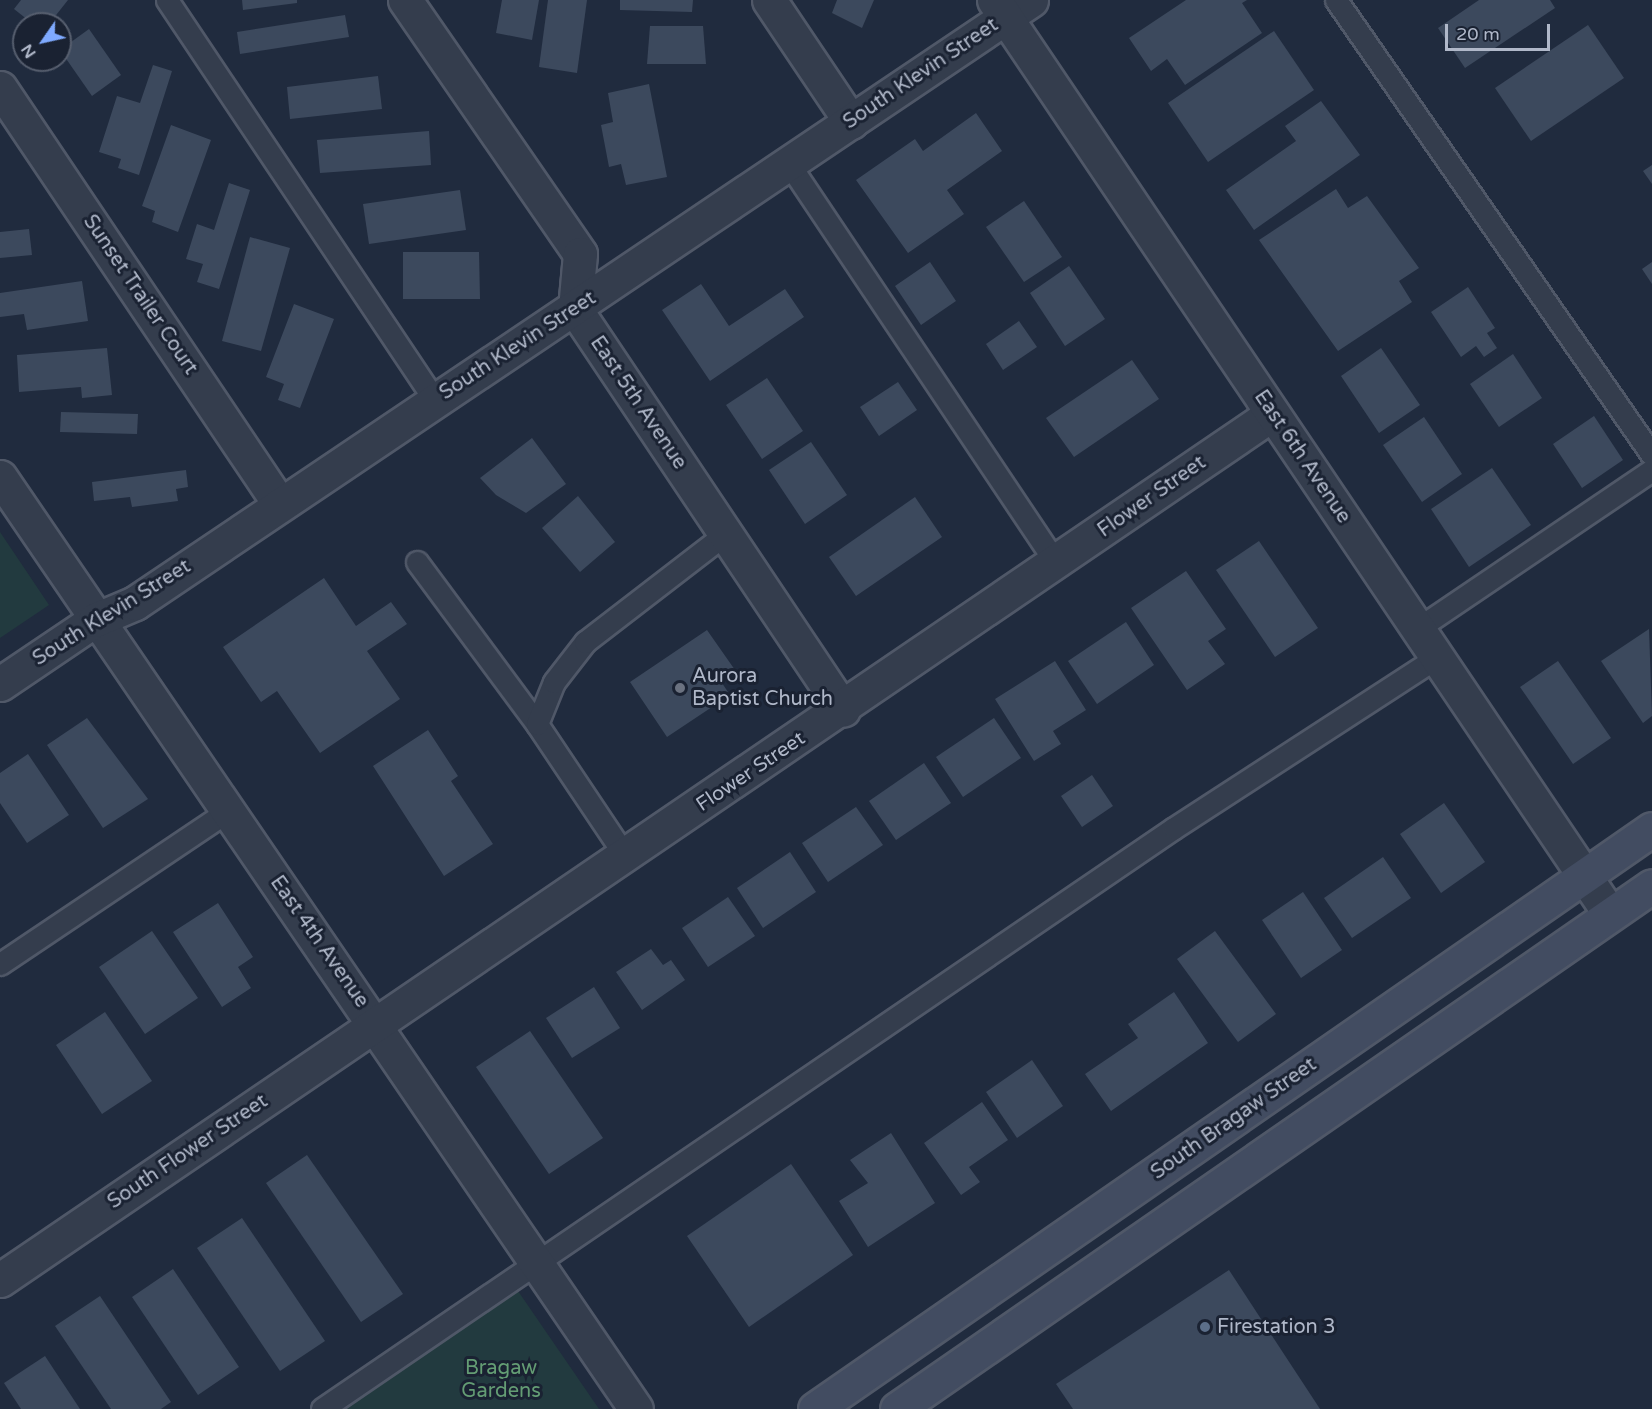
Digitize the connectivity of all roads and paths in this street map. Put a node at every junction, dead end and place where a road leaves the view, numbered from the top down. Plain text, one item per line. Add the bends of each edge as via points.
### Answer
1 (167, 0) edge
2 (405, 0) edge
3 (769, 0) edge
4 (1336, 0) edge
5 (1010, 6) edge
6 (0, 88) edge
7 (850, 122) junction
8 (789, 164) junction
9 (575, 309) junction
10 (435, 401) junction
11 (1272, 414) junction
12 (1652, 455) edge
13 (1652, 470) edge
14 (0, 477) edge
15 (279, 503) junction
16 (725, 534) junction
17 (417, 562) dead end
18 (1056, 563) junction
19 (95, 620) junction
20 (1417, 629) junction
21 (1437, 657) junction
22 (0, 684) edge
23 (843, 710) junction
24 (537, 724) junction
25 (228, 811) junction
26 (1652, 829) edge
27 (626, 857) junction
28 (1585, 876) junction
29 (1652, 886) edge
30 (1610, 914) junction
31 (0, 964) edge
32 (376, 1025) junction
33 (536, 1261) junction
34 (0, 1280) edge
35 (322, 1409) edge
36 (636, 1409) edge
37 (815, 1409) edge
38 (897, 1409) edge

1 - 10 lane
2 - 9 street via 580,254
3 - 7 street
4 - 12 lane
5 - 7 street, South Klevin Street
5 - 11 street, East 6th Avenue
6 - 15 street, Sunset Trailer Court
7 - 8 street, South Klevin Street
8 - 9 street, South Klevin Street
8 - 18 lane
9 - 10 street, South Klevin Street
9 - 16 street, East 5th Avenue
10 - 15 street, South Klevin Street
11 - 18 street, Flower Street
11 - 20 street, East 6th Avenue
13 - 20 lane
14 - 19 street, East 4th Avenue
15 - 19 street, South Klevin Street via 135,603
16 - 23 street, East 5th Avenue
16 - 24 lane via 585,642 554,682
17 - 24 lane
18 - 23 street, Flower Street
19 - 22 street, South Klevin Street
19 - 25 street, East 4th Avenue
20 - 21 street, East 6th Avenue
21 - 28 street, East 6th Avenue
21 - 33 lane
23 - 27 street, Flower Street
24 - 27 lane
25 - 31 lane
25 - 32 street, East 4th Avenue
26 - 28 main road, South Bragaw Street
27 - 32 street, Flower Street
28 - 30 street, East 6th Avenue
28 - 37 main road, South Bragaw Street
29 - 30 main road
30 - 38 main road
32 - 33 street, East 4th Avenue
32 - 34 street, South Flower Street
33 - 35 lane
33 - 36 street, East 4th Avenue

